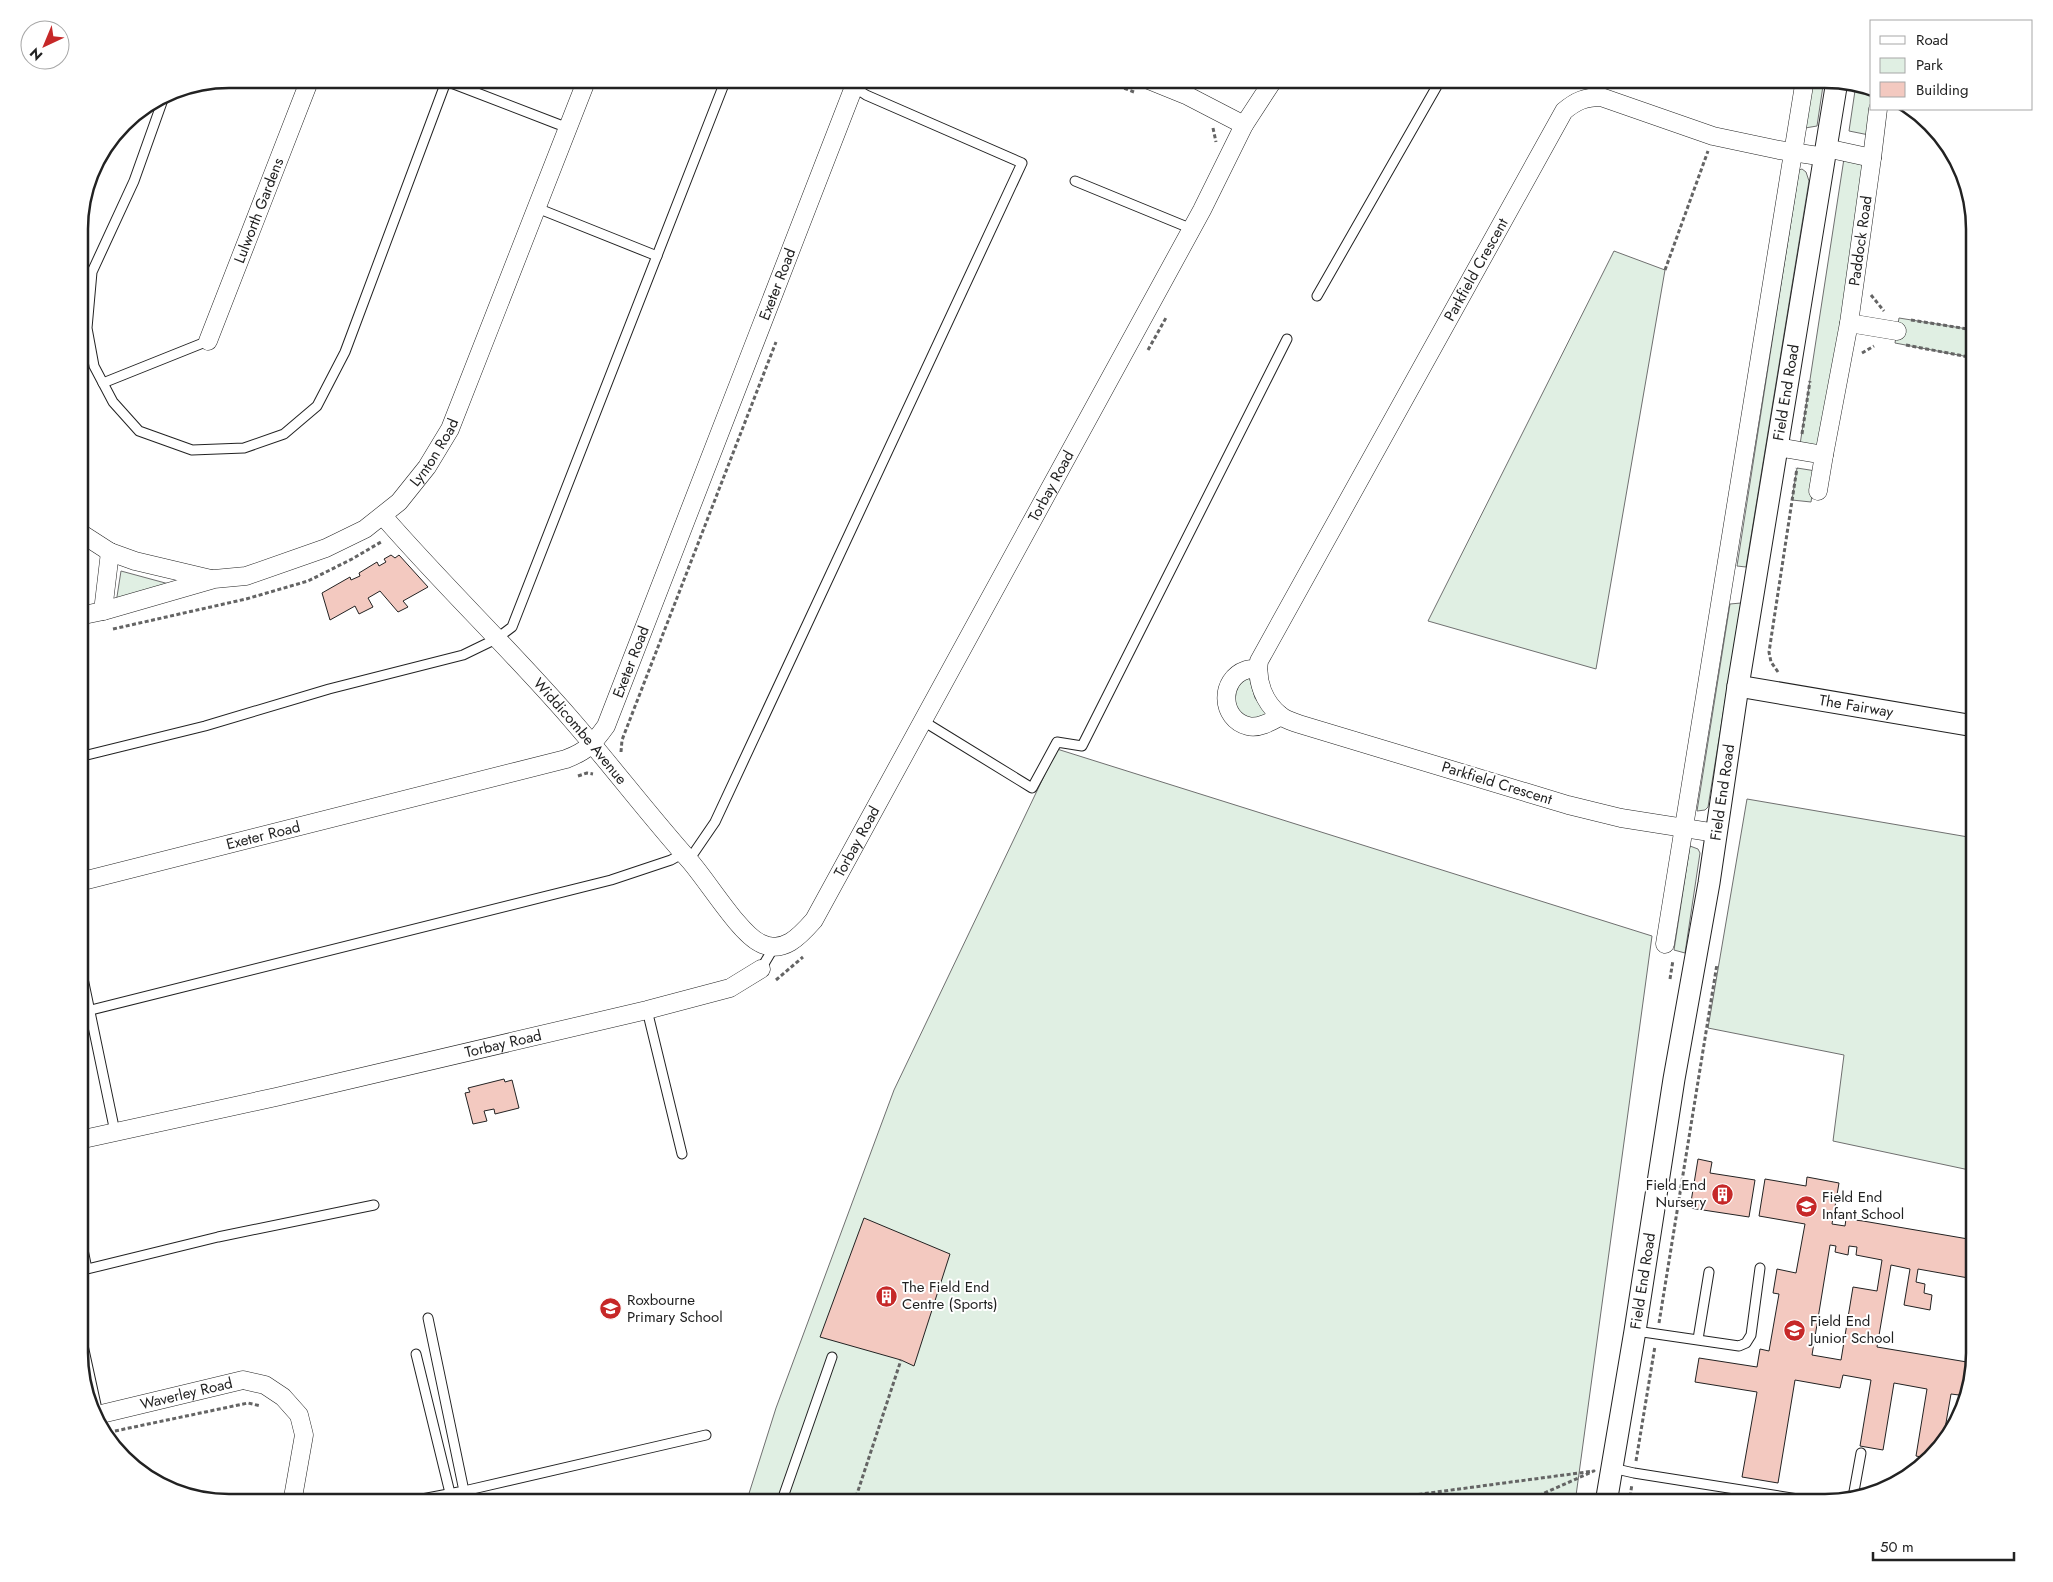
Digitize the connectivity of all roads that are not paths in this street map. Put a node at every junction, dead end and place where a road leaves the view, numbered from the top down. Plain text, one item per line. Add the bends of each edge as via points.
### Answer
1 (307, 87) edge
2 (444, 87) edge
3 (465, 87) edge
4 (584, 87) edge
5 (723, 87) edge
6 (853, 87) edge
7 (860, 87) edge
8 (1164, 87) edge
9 (1267, 87) edge
10 (1436, 87) edge
11 (1804, 87) edge
12 (1836, 88) edge
13 (161, 105) edge
14 (1878, 110) edge
15 (1239, 121) junction
16 (568, 128) junction
17 (1794, 152) junction
18 (1826, 152) junction
19 (1872, 158) junction
20 (1075, 181) dead end
21 (536, 208) junction
22 (1192, 229) junction
23 (657, 256) junction
24 (1317, 296) dead end
25 (88, 317) edge
26 (1849, 323) junction
27 (1903, 332) road end
28 (88, 333) edge
29 (1287, 339) dead end
30 (208, 342) joint
31 (103, 382) junction
32 (1778, 448) junction
33 (1824, 455) junction
34 (1818, 491) dead end
35 (383, 516) junction
36 (88, 538) edge
37 (110, 552) junction
38 (214, 579) junction
39 (103, 611) junction
40 (88, 614) edge
41 (496, 640) junction
42 (1258, 669) junction
43 (1738, 686) junction
44 (1281, 716) junction
45 (922, 721) junction
46 (1966, 725) edge
47 (593, 745) junction
48 (88, 755) edge
49 (1683, 828) junction
50 (1716, 833) junction
51 (686, 857) junction
52 (88, 880) edge
53 (1665, 944) dead end
54 (774, 947) junction
55 (761, 969) joint
56 (88, 1001) edge
57 (90, 1010) junction
58 (647, 1010) junction
59 (115, 1132) junction
60 (88, 1138) edge
61 (682, 1154) dead end
62 (374, 1205) dead end
63 (1760, 1268) dead end
64 (88, 1269) edge
65 (1709, 1272) dead end
66 (428, 1318) dead end
67 (1636, 1331) junction
68 (1698, 1339) junction
69 (416, 1354) dead end
70 (832, 1357) dead end
71 (101, 1414) edge
72 (706, 1435) dead end
73 (1861, 1453) dead end
74 (1612, 1468) junction
75 (464, 1491) junction
76 (1854, 1491) edge
77 (450, 1493) junction
78 (294, 1494) edge
79 (445, 1494) edge
80 (784, 1494) edge
81 (1608, 1494) edge
82 (1766, 1494) edge

1 - 30 street, Lulworth Gardens
2 - 31 lane via 345,352 317,406 284,434 244,448 192,450 139,430 113,402
3 - 16 lane
4 - 16 street, Lynton Road
5 - 23 lane
6 - 47 street, Exeter Road via 606,726
7 - 51 lane via 876,99 1022,163 714,822
8 - 15 street
9 - 15 street, Torbay Road
10 - 24 lane
11 - 17 street
12 - 18 street, Field End Road
13 - 25 lane via 134,181 92,272
14 - 19 street, Paddock Road
15 - 22 street, Torbay Road
16 - 21 street, Lynton Road
17 - 18 street, Parkfield Crescent
17 - 42 street, Parkfield Crescent via 1711,147 1601,97 1577,101 1564,111 1264,652
17 - 49 street
18 - 19 street
18 - 32 street, Field End Road
19 - 26 street, Paddock Road
20 - 22 lane
21 - 23 lane
21 - 35 street, Lynton Road via 450,429 427,467 399,502
22 - 45 street, Torbay Road
23 - 41 lane via 512,627
26 - 27 street
26 - 33 street, Paddock Road
28 - 31 lane via 94,366
29 - 45 lane via 1082,746 1057,742 1032,788
30 - 31 lane
32 - 33 street
32 - 43 street, Field End Road
33 - 34 street, Paddock Road
35 - 38 street, Lynton Road via 365,529 326,548 246,576
35 - 41 street, Widdicombe Avenue
36 - 37 street
37 - 38 street via 152,566
37 - 39 street
38 - 39 street, Lynton Road
39 - 40 street, Lynton Road
41 - 47 street, Widdicombe Avenue
41 - 48 lane via 462,655 329,689 206,726
42 - 44 street, Parkfield Crescent via 1260,687
42 - 44 street via 1246,670 1230,682 1225,704 1238,722 1248,726 1260,726
43 - 46 street, The Fairway
43 - 50 street, Field End Road
44 - 49 street, Parkfield Crescent via 1568,805
45 - 54 street, Torbay Road via 814,920 787,945
47 - 51 street, Widdicombe Avenue
47 - 52 street, Exeter Road via 566,759
49 - 50 street, Parkfield Crescent
49 - 53 street
50 - 67 street, Field End Road
51 - 54 street, Widdicombe Avenue via 747,934 761,944
51 - 57 lane via 612,880
54 - 55 lane, Torbay Road
55 - 58 street, Torbay Road via 730,988
56 - 57 lane
57 - 59 lane
58 - 59 street, Torbay Road
58 - 61 lane
59 - 60 street, Torbay Road
62 - 64 lane
63 - 68 lane via 1751,1334 1746,1343 1740,1346
65 - 68 lane
66 - 75 lane
67 - 68 lane
67 - 74 street, Field End Road
69 - 77 lane
70 - 80 lane
71 - 78 street, Waverley Road via 243,1380 265,1385 299,1415 304,1435
72 - 75 lane
73 - 76 lane
74 - 81 street, Field End Road
74 - 82 lane
75 - 77 lane
77 - 79 lane

